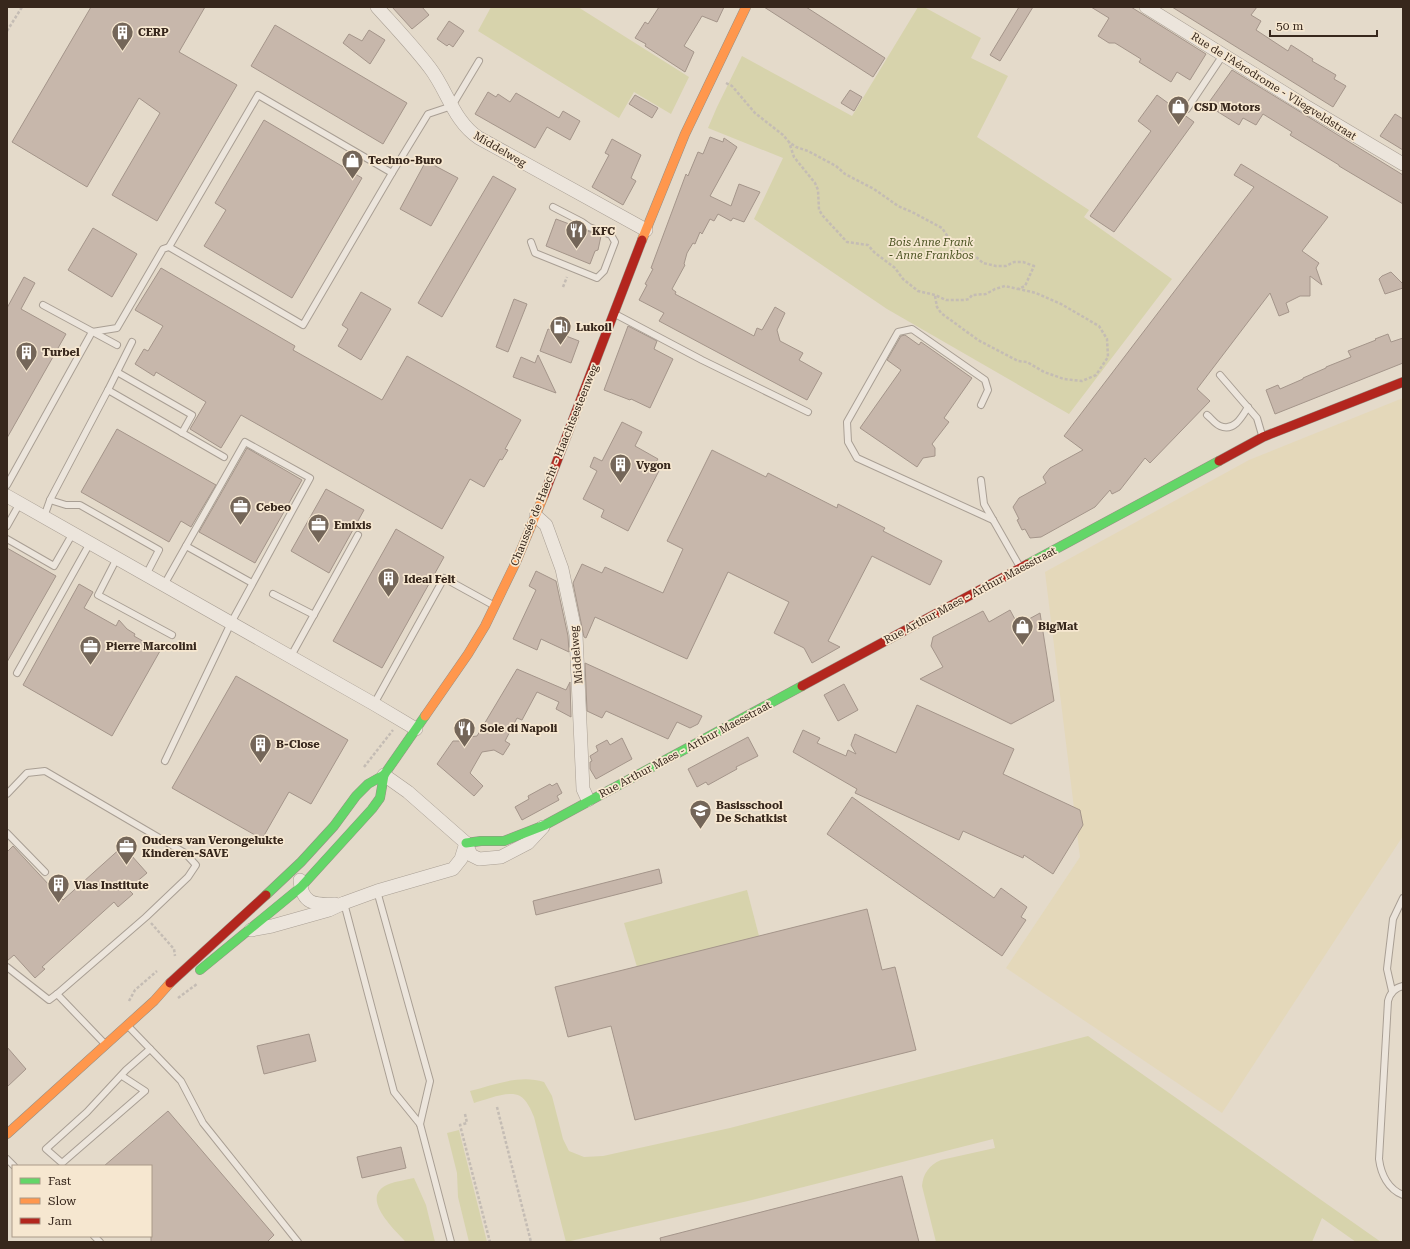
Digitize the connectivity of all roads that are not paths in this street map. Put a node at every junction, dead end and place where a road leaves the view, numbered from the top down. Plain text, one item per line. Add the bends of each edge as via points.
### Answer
1 (377, 7) edge
2 (746, 7) edge
3 (1146, 7) edge
4 (1223, 55) junction
5 (479, 61) dead end
6 (452, 106) junction
7 (1187, 109) dead end
8 (1403, 164) edge
9 (392, 173) junction
10 (553, 207) dead end
11 (646, 230) junction
12 (531, 242) dead end
13 (169, 247) junction
14 (43, 305) dead end
15 (614, 314) junction
16 (92, 332) junction
17 (132, 342) dead end
18 (117, 345) dead end
19 (117, 372) junction
20 (1220, 375) dead end
21 (1403, 382) edge
22 (108, 390) junction
23 (981, 405) dead end
24 (1248, 407) junction
25 (808, 412) dead end
26 (1207, 415) dead end
27 (182, 433) junction
28 (1262, 437) junction
29 (224, 457) dead end
30 (981, 480) dead end
31 (7, 485) edge
32 (7, 496) edge
33 (50, 500) junction
34 (20, 503) junction
35 (536, 516) junction
36 (44, 517) junction
37 (993, 520) junction
38 (7, 526) edge
39 (73, 533) junction
40 (358, 535) dead end
41 (7, 539) edge
42 (90, 543) junction
43 (186, 546) junction
44 (118, 558) junction
45 (1021, 568) junction
46 (146, 575) junction
47 (252, 583) junction
48 (164, 585) junction
49 (273, 594) dead end
50 (495, 606) junction
51 (314, 615) junction
52 (231, 622) junction
53 (172, 635) dead end
54 (290, 656) junction
55 (17, 672) dead end
56 (374, 704) junction
57 (416, 729) junction
58 (165, 761) dead end
59 (384, 775) junction
60 (7, 794) edge
61 (588, 800) junction
62 (545, 825) joint
63 (7, 833) edge
64 (466, 843) junction
65 (301, 862) junction
66 (45, 872) dead end
67 (301, 886) junction
68 (377, 891) junction
69 (1403, 898) edge
70 (344, 903) junction
71 (250, 930) junction
72 (7, 967) edge
73 (1403, 986) edge
74 (1392, 991) junction
75 (56, 994) junction
76 (154, 1001) junction
77 (127, 1025) junction
78 (106, 1045) junction
79 (150, 1049) junction
80 (122, 1076) junction
81 (420, 1124) junction
82 (7, 1134) edge
83 (1403, 1195) edge
84 (298, 1242) edge
85 (451, 1242) edge

1 - 6 street, Middelweg via 430,68
2 - 11 main road, Chaussée de Haecht - Haachtsesteenweg via 685,134
3 - 4 street, Rue de l'Aérodrome - Vliegveldstraat
4 - 7 lane
4 - 8 street, Rue de l'Aérodrome - Vliegveldstraat
5 - 6 lane
6 - 9 lane via 428,114
6 - 11 street, Middelweg via 465,128 479,138
9 - 13 lane via 303,325
9 - 13 lane via 258,94
10 - 12 lane via 589,227 611,235 615,242 604,271 597,278 535,253
11 - 15 main road, Chaussée de Haecht - Haachtsesteenweg
13 - 16 lane via 163,249 117,328
14 - 16 lane
15 - 25 lane
15 - 35 main road, Chaussée de Haecht - Haachtsesteenweg
16 - 18 lane
16 - 31 lane
17 - 19 lane
19 - 22 lane
19 - 27 lane via 192,415
20 - 24 lane
21 - 28 main road, Rue Arthur Maes - Arthur Maesstraat
22 - 27 lane
22 - 33 lane
23 - 37 lane via 988,390 985,380 912,329 898,332 847,422 848,442 857,458
24 - 26 lane via 1240,421 1228,426 1220,426
24 - 28 lane via 1257,418
27 - 29 lane
28 - 45 main road, Rue Arthur Maes - Arthur Maesstraat
30 - 37 lane via 984,504
32 - 34 street
33 - 36 lane
33 - 46 lane via 80,505 159,550
34 - 36 street
34 - 38 lane
35 - 50 main road, Chaussée de Haecht - Haachtsesteenweg
35 - 61 street, Middelweg via 546,525 562,569 576,635 583,789
36 - 39 street
37 - 45 lane
39 - 41 lane via 54,566
39 - 42 street
40 - 51 lane
42 - 44 street
42 - 55 lane
43 - 47 lane
43 - 47 lane via 245,442 310,478
43 - 48 lane
44 - 46 street
44 - 53 lane via 98,595
45 - 61 main road, Rue Arthur Maes - Arthur Maesstraat
46 - 48 street
47 - 52 lane
48 - 52 street
49 - 51 lane
50 - 56 lane via 444,578
50 - 57 main road, Chaussée de Haecht - Haachtsesteenweg via 468,654
51 - 54 lane
52 - 54 street
52 - 58 lane
54 - 56 street
56 - 57 street
57 - 59 main road, Chaussée de Haecht - Haachtsesteenweg
59 - 64 street, Rue Arthur Maes - Arthur Maesstraat via 408,792
59 - 65 main road, Chaussée de Haecht - Haachtsesteenweg via 368,784 356,796 334,826
59 - 67 main road, Chaussée de Haecht - Haachtsesteenweg via 380,798 376,804
60 - 75 lane via 27,772 45,771 185,853 196,865 188,877 146,917
61 - 62 main road, Rue Arthur Maes - Arthur Maesstraat
62 - 64 street, Rue Arthur Maes - Arthur Maesstraat via 528,843 500,857 479,859 472,854
63 - 66 lane
64 - 68 street via 453,869
65 - 67 street
65 - 76 main road, Chaussée de Haecht - Haachtsesteenweg via 171,981
67 - 70 street via 310,902
67 - 71 main road, Chaussée de Haecht - Haachtsesteenweg
68 - 70 street
68 - 81 lane via 430,1081
69 - 74 lane via 1393,919 1391,933 1387,969
70 - 71 street via 329,910
70 - 81 lane via 394,1092
71 - 76 main road, Chaussée de Haecht - Haachtsesteenweg via 190,978
72 - 75 lane via 49,1000
73 - 74 lane
74 - 83 lane via 1388,1001 1379,1159 1385,1178
75 - 78 lane
76 - 77 main road, Chaussée de Haecht - Haachtsesteenweg
77 - 78 main road, Chaussée de Haecht - Haachtsesteenweg
77 - 79 lane
78 - 82 main road, Chaussée de Haecht - Haachtsesteenweg
79 - 80 lane
79 - 84 lane via 181,1081 203,1122
80 - 80 lane via 46,1149 62,1163 145,1091
81 - 85 lane

